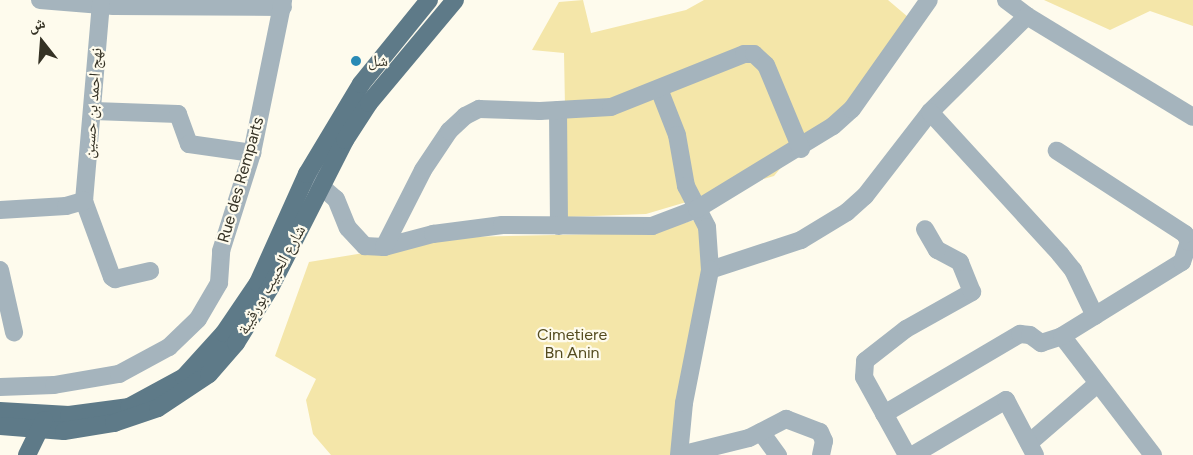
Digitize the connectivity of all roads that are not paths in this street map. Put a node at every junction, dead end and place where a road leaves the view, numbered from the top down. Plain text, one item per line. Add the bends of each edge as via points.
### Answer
1 (40, 0) edge
2 (81, 0) edge
3 (429, 0) edge
4 (455, 0) edge
5 (929, 0) edge
6 (1006, 0) edge
7 (283, 3) edge
8 (101, 4) junction
9 (1027, 16) junction
10 (659, 89) junction
11 (558, 110) junction
12 (94, 111) junction
13 (930, 112) junction
14 (1193, 117) edge
15 (801, 149) junction
16 (1057, 151) dead end
17 (252, 153) junction
18 (308, 174) junction
19 (322, 187) junction
20 (84, 201) junction
21 (698, 209) junction
22 (0, 210) edge
23 (559, 226) junction
24 (925, 229) dead end
25 (384, 247) junction
26 (1187, 262) edge
27 (0, 270) edge
28 (710, 270) junction
29 (150, 271) dead end
30 (1095, 316) junction
31 (14, 332) dead end
32 (1062, 336) junction
33 (1097, 384) junction
34 (0, 387) edge
35 (0, 411) edge
36 (884, 414) junction
37 (43, 423) junction
38 (0, 426) edge
39 (761, 432) junction
40 (1032, 449) edge
41 (27, 455) edge
42 (680, 455) edge
43 (778, 455) edge
44 (823, 455) edge
45 (907, 455) edge
46 (913, 455) edge
47 (1153, 455) edge

1 - 2 street
2 - 8 street
3 - 18 main road, شارع الحبيب بورقيبة via 361,84
4 - 19 main road, شارع الحبيب بورقيبة via 369,103
5 - 15 street via 852,109
6 - 9 street
7 - 8 street via 231,9
7 - 17 street, Rue des Remparts
8 - 12 street, نهج احمد بن حسين
9 - 13 street
9 - 14 street
10 - 11 street via 611,107
10 - 15 street via 744,54 754,54 766,64
10 - 21 street via 677,135 686,186
11 - 23 street
11 - 25 street via 479,109 465,116 449,131 423,170
12 - 17 street via 178,114 189,144
12 - 20 street, نهج احمد بن حسين
13 - 28 street via 865,196 825,227 774,251
13 - 30 street via 1073,270
15 - 21 street
16 - 26 street via 1185,234 1189,242
17 - 34 street, Rue des Remparts via 226,230 219,283 198,319 169,347 100,379
18 - 19 street
18 - 37 main road, شارع الحبيب بورقيبة via 258,283 224,333 184,377 129,407
19 - 25 street via 336,199 356,240 365,246
19 - 37 main road, شارع الحبيب بورقيبة via 253,316 209,374 186,392 134,418 86,429
20 - 22 street via 66,206
20 - 29 street via 112,277
21 - 23 street via 645,227
21 - 28 street via 707,227
23 - 25 street via 479,227
24 - 36 street via 937,250 960,262 972,294 906,329 865,361 864,377
26 - 30 street
27 - 31 street
28 - 42 street via 684,403
30 - 32 street
32 - 33 street
32 - 36 street via 1041,343 1030,335 1020,334
33 - 40 street
33 - 47 street
35 - 37 main road, شارع الحبيب بورقيبة
36 - 45 street
37 - 38 main road, شارع الحبيب بورقيبة
37 - 41 main road
39 - 42 street
39 - 43 street
39 - 44 street via 786,419 814,429 824,441
40 - 46 street via 1006,400

